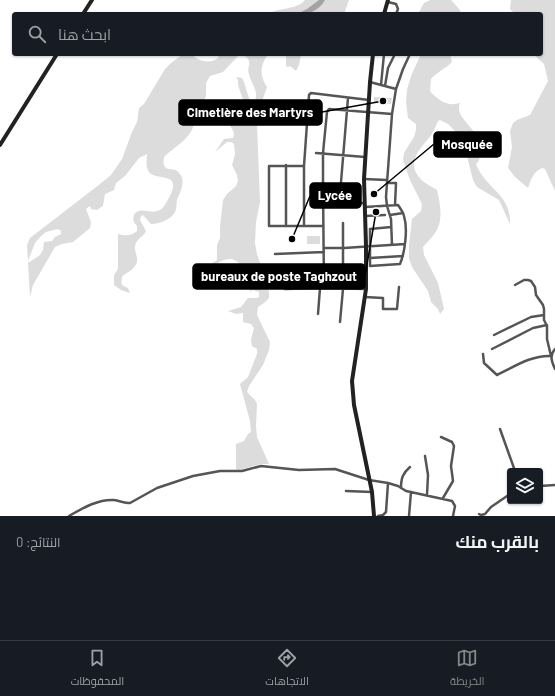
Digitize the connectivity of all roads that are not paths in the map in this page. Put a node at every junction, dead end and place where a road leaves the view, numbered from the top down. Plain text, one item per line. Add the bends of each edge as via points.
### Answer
1 (92, 0) edge
2 (388, 1) edge
3 (84, 12) edge
4 (385, 12) edge
5 (397, 12) edge
6 (57, 56) edge
7 (373, 56) edge
8 (384, 56) edge
9 (394, 56) edge
10 (409, 56) edge
11 (370, 82) junction
12 (380, 85) junction
13 (384, 86) junction
14 (396, 89) junction
15 (348, 98) junction
16 (369, 100) junction
17 (347, 110) junction
18 (368, 112) junction
19 (392, 114) junction
20 (281, 116) dead end
21 (307, 118) junction
22 (0, 145) edge
23 (316, 153) dead end
24 (323, 154) junction
25 (343, 155) junction
26 (365, 157) junction
27 (286, 165) junction
28 (304, 166) junction
29 (364, 179) junction
30 (387, 181) junction
31 (342, 203) junction
32 (323, 204) junction
33 (364, 205) junction
34 (395, 205) junction
35 (387, 206) junction
36 (402, 213) junction
37 (385, 215) dead end
38 (390, 215) junction
39 (365, 216) junction
40 (343, 223) dead end
41 (286, 226) junction
42 (304, 226) junction
43 (323, 226) junction
44 (391, 227) junction
45 (368, 229) junction
46 (405, 244) junction
47 (392, 245) junction
48 (368, 246) junction
49 (324, 248) junction
50 (344, 248) junction
51 (324, 252) junction
52 (275, 254) dead end
53 (403, 256) junction
54 (368, 258) junction
55 (516, 285) dead end
56 (399, 287) dead end
57 (320, 288) junction
58 (324, 288) junction
59 (344, 288) junction
60 (285, 289) dead end
61 (366, 289) junction
62 (365, 297) junction
63 (318, 314) dead end
64 (544, 315) junction
65 (340, 322) dead end
66 (547, 325) junction
67 (494, 335) dead end
68 (492, 349) dead end
69 (555, 349) edge
70 (483, 354) dead end
71 (551, 356) junction
72 (555, 370) edge
73 (500, 429) dead end
74 (441, 437) dead end
75 (425, 456) dead end
76 (410, 467) dead end
77 (514, 468) edge
78 (369, 480) junction
79 (388, 483) junction
80 (555, 485) edge
81 (543, 486) edge
82 (401, 488) junction
83 (346, 491) dead end
84 (372, 492) junction
85 (411, 492) junction
86 (427, 495) junction
87 (507, 496) edge
88 (442, 498) junction
89 (478, 514) dead end
90 (69, 516) edge
91 (374, 516) edge
92 (378, 516) edge
93 (409, 516) edge
94 (453, 516) edge

1 - 3 main road
2 - 4 main road
2 - 5 street via 396,4
6 - 22 main road
7 - 11 main road
8 - 12 street
9 - 13 street
10 - 14 street
11 - 12 street
11 - 16 main road
12 - 13 street
13 - 14 street
14 - 19 street
15 - 16 street
15 - 17 street
15 - 21 street via 310,94
16 - 18 main road
17 - 18 street
17 - 24 street via 329,109 327,112
17 - 25 street
18 - 19 street
18 - 26 main road
19 - 30 street
20 - 21 street
21 - 28 street
23 - 24 street
24 - 25 street
24 - 32 street
25 - 26 street
25 - 31 street
26 - 29 main road
27 - 28 street
27 - 41 street
27 - 41 street via 268,167 269,226
28 - 42 street
29 - 30 street
29 - 33 main road
30 - 34 street via 396,183
30 - 35 street
31 - 32 street
31 - 33 street
32 - 43 street
33 - 35 street
33 - 39 main road
34 - 35 street
34 - 36 street via 398,205
35 - 38 street
36 - 38 street
36 - 46 street
37 - 39 street
38 - 44 street
39 - 45 main road
40 - 50 street
41 - 42 street
42 - 43 street
43 - 49 street
44 - 45 street
44 - 47 street
45 - 48 main road
46 - 47 street
46 - 53 street
47 - 48 street
48 - 50 street
48 - 54 main road
49 - 50 street
49 - 51 street
50 - 59 street
51 - 52 street
51 - 58 street
53 - 54 street
53 - 54 street via 400,264 370,266
54 - 61 main road
55 - 64 street via 524,280 531,281 536,295 543,304
56 - 62 street via 397,310 383,309 383,298
57 - 58 street
57 - 60 street
57 - 63 street
58 - 59 street
59 - 61 street
59 - 65 street
61 - 62 main road
62 - 78 main road via 352,381 354,405
64 - 66 street
64 - 67 street via 531,317
66 - 68 street via 533,328
66 - 71 street
69 - 71 street
70 - 71 street via 484,363 496,375 535,357
71 - 72 street
73 - 77 street
74 - 88 street via 452,442 454,446 451,466 453,482
75 - 86 street via 428,474
76 - 82 street via 402,475
78 - 79 street
78 - 84 main road
78 - 90 street via 335,469 299,470 261,466 242,471 212,472 189,477 157,488 130,503 103,501
79 - 82 street
79 - 92 street via 386,512
80 - 81 street
82 - 85 street
83 - 84 street
84 - 91 main road
85 - 86 street
85 - 93 street
86 - 88 street
87 - 89 street via 490,507 485,514
88 - 94 street via 454,503

